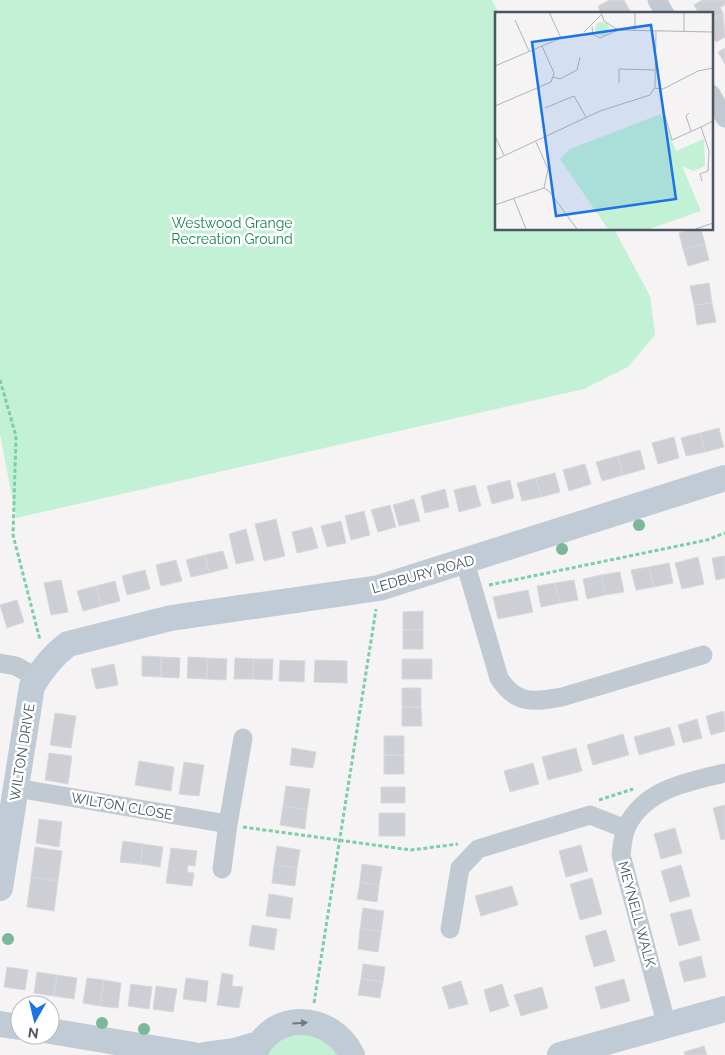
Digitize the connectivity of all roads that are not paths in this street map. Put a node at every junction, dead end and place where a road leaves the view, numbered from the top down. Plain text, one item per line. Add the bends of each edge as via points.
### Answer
1 (658, 0) edge
2 (664, 12) edge
3 (712, 96) edge
4 (725, 118) edge
5 (725, 478) edge
6 (465, 562) junction
7 (56, 652) joint
8 (703, 655) dead end
9 (0, 663) edge
10 (36, 678) junction
11 (244, 738) dead end
12 (725, 773) edge
13 (16, 788) junction
14 (228, 824) junction
15 (626, 828) junction
16 (222, 869) dead end
17 (0, 888) edge
18 (450, 929) dead end
19 (725, 1009) edge
20 (666, 1026) junction
21 (60, 1034) edge
22 (99, 1047) edge
23 (256, 1050) edge
24 (355, 1054) edge
25 (194, 1055) edge
26 (205, 1055) edge
27 (560, 1055) edge

1 - 2 street
3 - 4 street
5 - 6 street, LEDBURY ROAD
6 - 7 street, LEDBURY ROAD via 380,588 171,618 79,640
6 - 8 street via 499,678 506,689 519,699 539,701 562,697
7 - 10 street, WILTON DRIVE
9 - 10 street via 16,666
10 - 13 street, WILTON DRIVE via 32,686
11 - 14 street
12 - 15 street, MEYNELL WALK via 669,787 644,804
13 - 14 street, WILTON CLOSE
13 - 17 street, WILTON DRIVE
14 - 16 street
15 - 18 street via 590,815 478,849 460,868
15 - 20 street, MEYNELL WALK via 620,855
19 - 20 street
20 - 27 street
21 - 22 street
22 - 25 street
23 -> 24 street via 268,1034 282,1026 313,1022 328,1028
23 - 26 street

